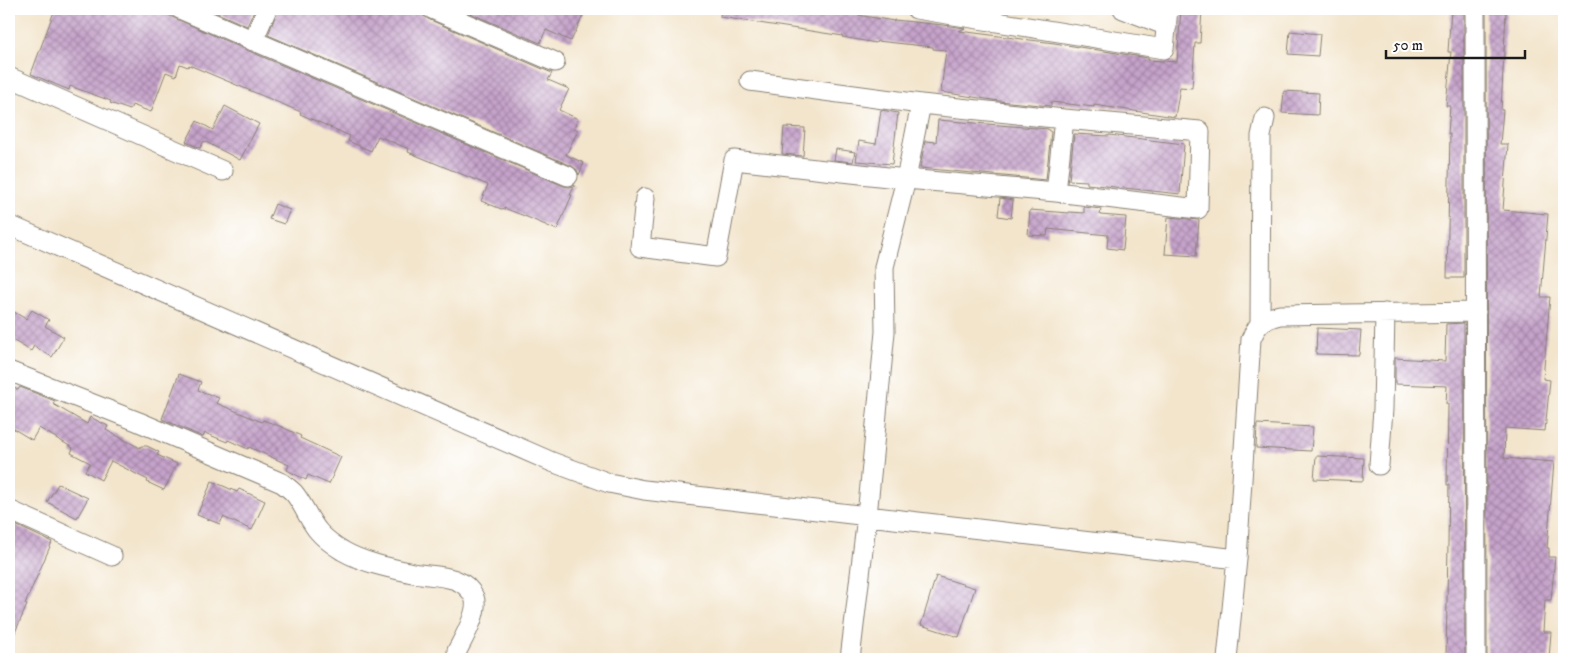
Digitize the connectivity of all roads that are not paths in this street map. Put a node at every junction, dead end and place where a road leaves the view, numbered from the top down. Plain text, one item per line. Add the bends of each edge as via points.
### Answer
1 (180, 9) edge
2 (267, 9) edge
3 (432, 9) edge
4 (916, 9) edge
5 (1123, 9) edge
6 (1475, 9) edge
7 (1168, 17) edge
8 (253, 41) junction
9 (555, 62) dead end
10 (9, 77) edge
11 (750, 81) dead end
12 (921, 104) junction
13 (1265, 118) dead end
14 (1064, 119) junction
15 (223, 171) dead end
16 (568, 176) dead end
17 (906, 179) junction
18 (1056, 192) junction
19 (645, 198) dead end
20 (9, 225) edge
21 (1476, 312) junction
22 (1385, 313) junction
23 (1260, 324) junction
24 (9, 371) edge
25 (1379, 465) dead end
26 (9, 510) edge
27 (867, 516) junction
28 (112, 556) dead end
29 (1237, 559) junction
30 (457, 651) dead end
31 (850, 659) edge
32 (1227, 659) edge
33 (1476, 659) edge

1 - 8 street
2 - 8 street
3 - 9 street
4 - 7 street via 1164,50
5 - 7 street
6 - 21 street
8 - 16 street
10 - 15 street
11 - 12 street
12 - 14 street
12 - 17 street
13 - 23 street via 1261,136
14 - 18 street
14 - 18 street via 1200,131 1198,209
17 - 18 street
17 - 19 street via 734,160 716,257 640,247
17 - 27 street via 884,267 885,332
20 - 27 street via 600,480 644,490
21 - 22 street
21 - 33 street
22 - 23 street via 1280,315 1267,318
22 - 25 street
23 - 29 street via 1251,339
24 - 30 street via 282,483 294,493 319,532 344,552 370,562 456,580 466,586 474,598 474,611
26 - 28 street
27 - 29 street
27 - 31 street
29 - 32 street

